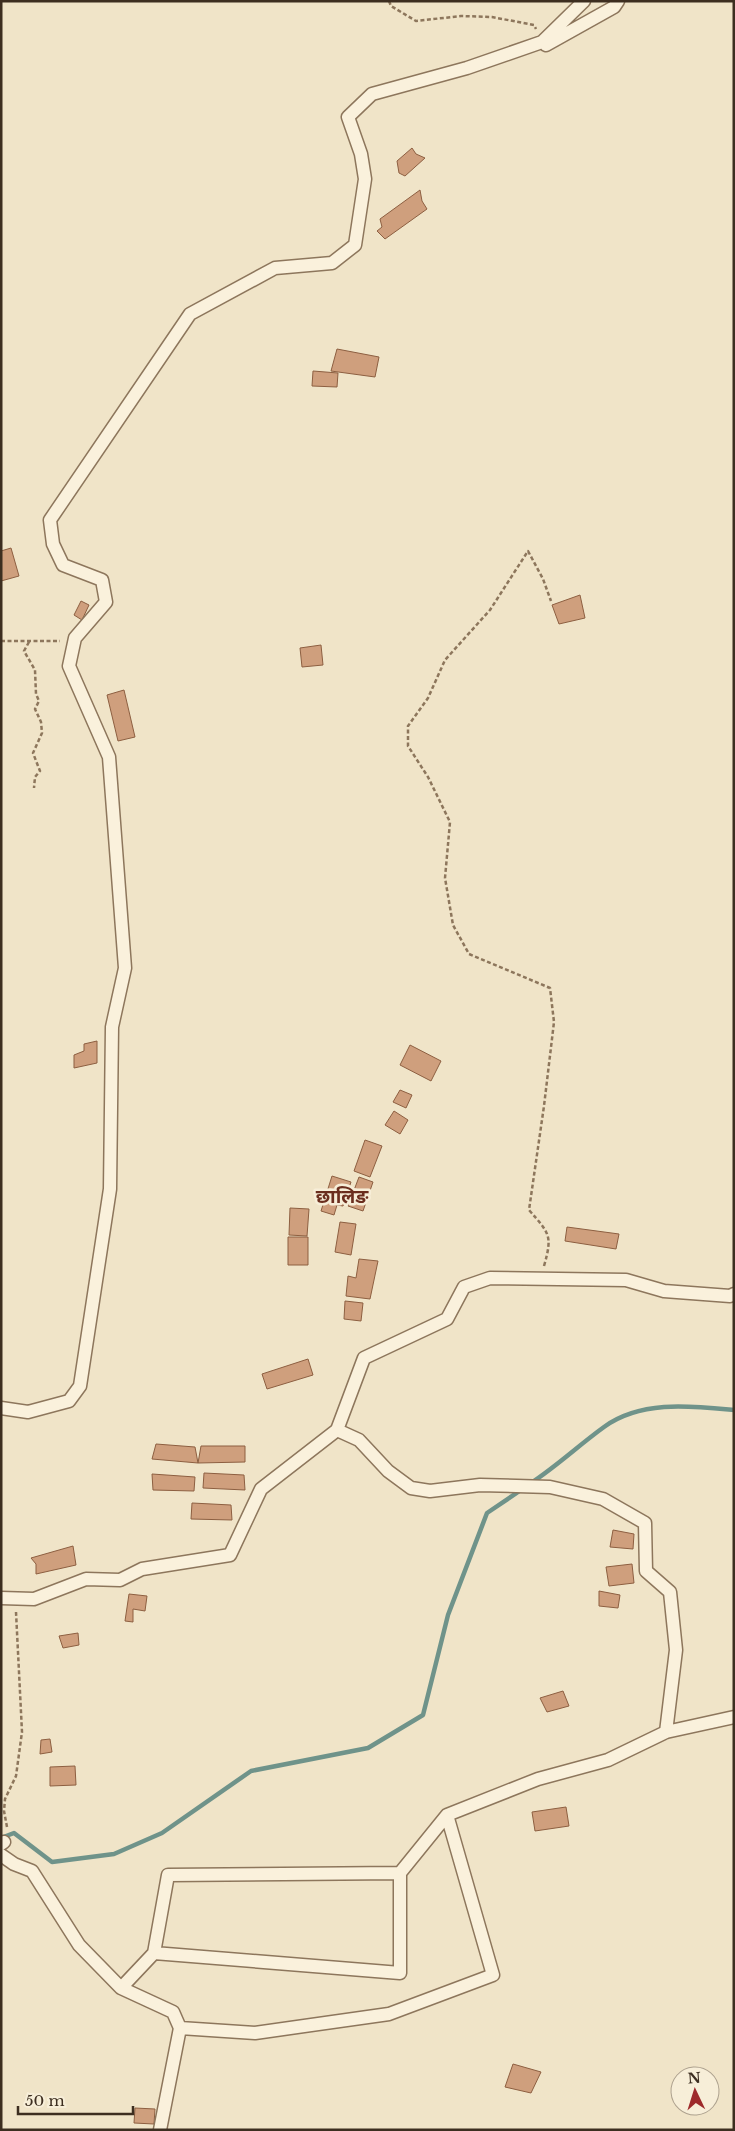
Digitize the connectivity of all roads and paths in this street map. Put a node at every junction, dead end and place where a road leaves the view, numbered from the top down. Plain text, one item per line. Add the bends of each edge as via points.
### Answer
1 (389, 1) edge
2 (584, 1) edge
3 (618, 1) edge
4 (542, 42) junction
5 (551, 601) dead end
6 (1, 641) edge
7 (29, 642) junction
8 (74, 644) junction
9 (34, 788) dead end
10 (540, 1279) junction
11 (734, 1294) edge
12 (1, 1408) edge
13 (336, 1430) junction
14 (1, 1598) edge
15 (15, 1598) junction
16 (734, 1717) edge
17 (666, 1732) junction
18 (447, 1816) junction
19 (6, 1827) dead end
20 (2, 1847) edge
21 (400, 1873) junction
22 (154, 1953) junction
23 (121, 1988) junction
24 (180, 2028) junction
25 (160, 2130) edge

1 - 4 path via 391,6 416,21 461,16 492,17 534,25
2 - 4 street
3 - 4 street via 614,7 546,45
4 - 8 street via 467,68 372,94 348,117 361,154 365,179 355,245 332,263 276,268 190,314 50,520 53,544 63,565 102,580 106,602 75,638
5 - 10 path via 528,551 490,610 445,660 428,698 408,726 408,746 428,777 450,822 445,878 453,925 469,954 550,988 554,1022 529,1210 548,1232 549,1248
6 - 7 path
7 - 8 path
7 - 9 path via 24,651 35,670 39,701 35,709 42,733 33,753 40,771
8 - 12 street via 69,666 109,757 124,958 112,1027 110,1189 80,1386 69,1401 28,1412
10 - 11 street via 626,1280 664,1291
10 - 13 street via 490,1278 464,1287 447,1319 364,1358
13 - 15 street via 261,1489 230,1554 142,1569 120,1580 86,1579 34,1599
13 - 17 street via 359,1440 388,1471 411,1488 430,1491 480,1485 550,1487 603,1499 645,1523 646,1571 670,1592 676,1650
14 - 15 street
15 - 19 path via 22,1732 16,1776 5,1799
16 - 17 street
17 - 18 street via 608,1760 538,1779
18 - 21 street
18 - 24 street via 493,1975 389,2014 255,2033
20 - 23 street via 14,1864 32,1871 79,1944
21 - 22 street via 168,1875
21 - 22 street via 400,1973
22 - 23 street
23 - 24 street via 174,2012
24 - 25 street

